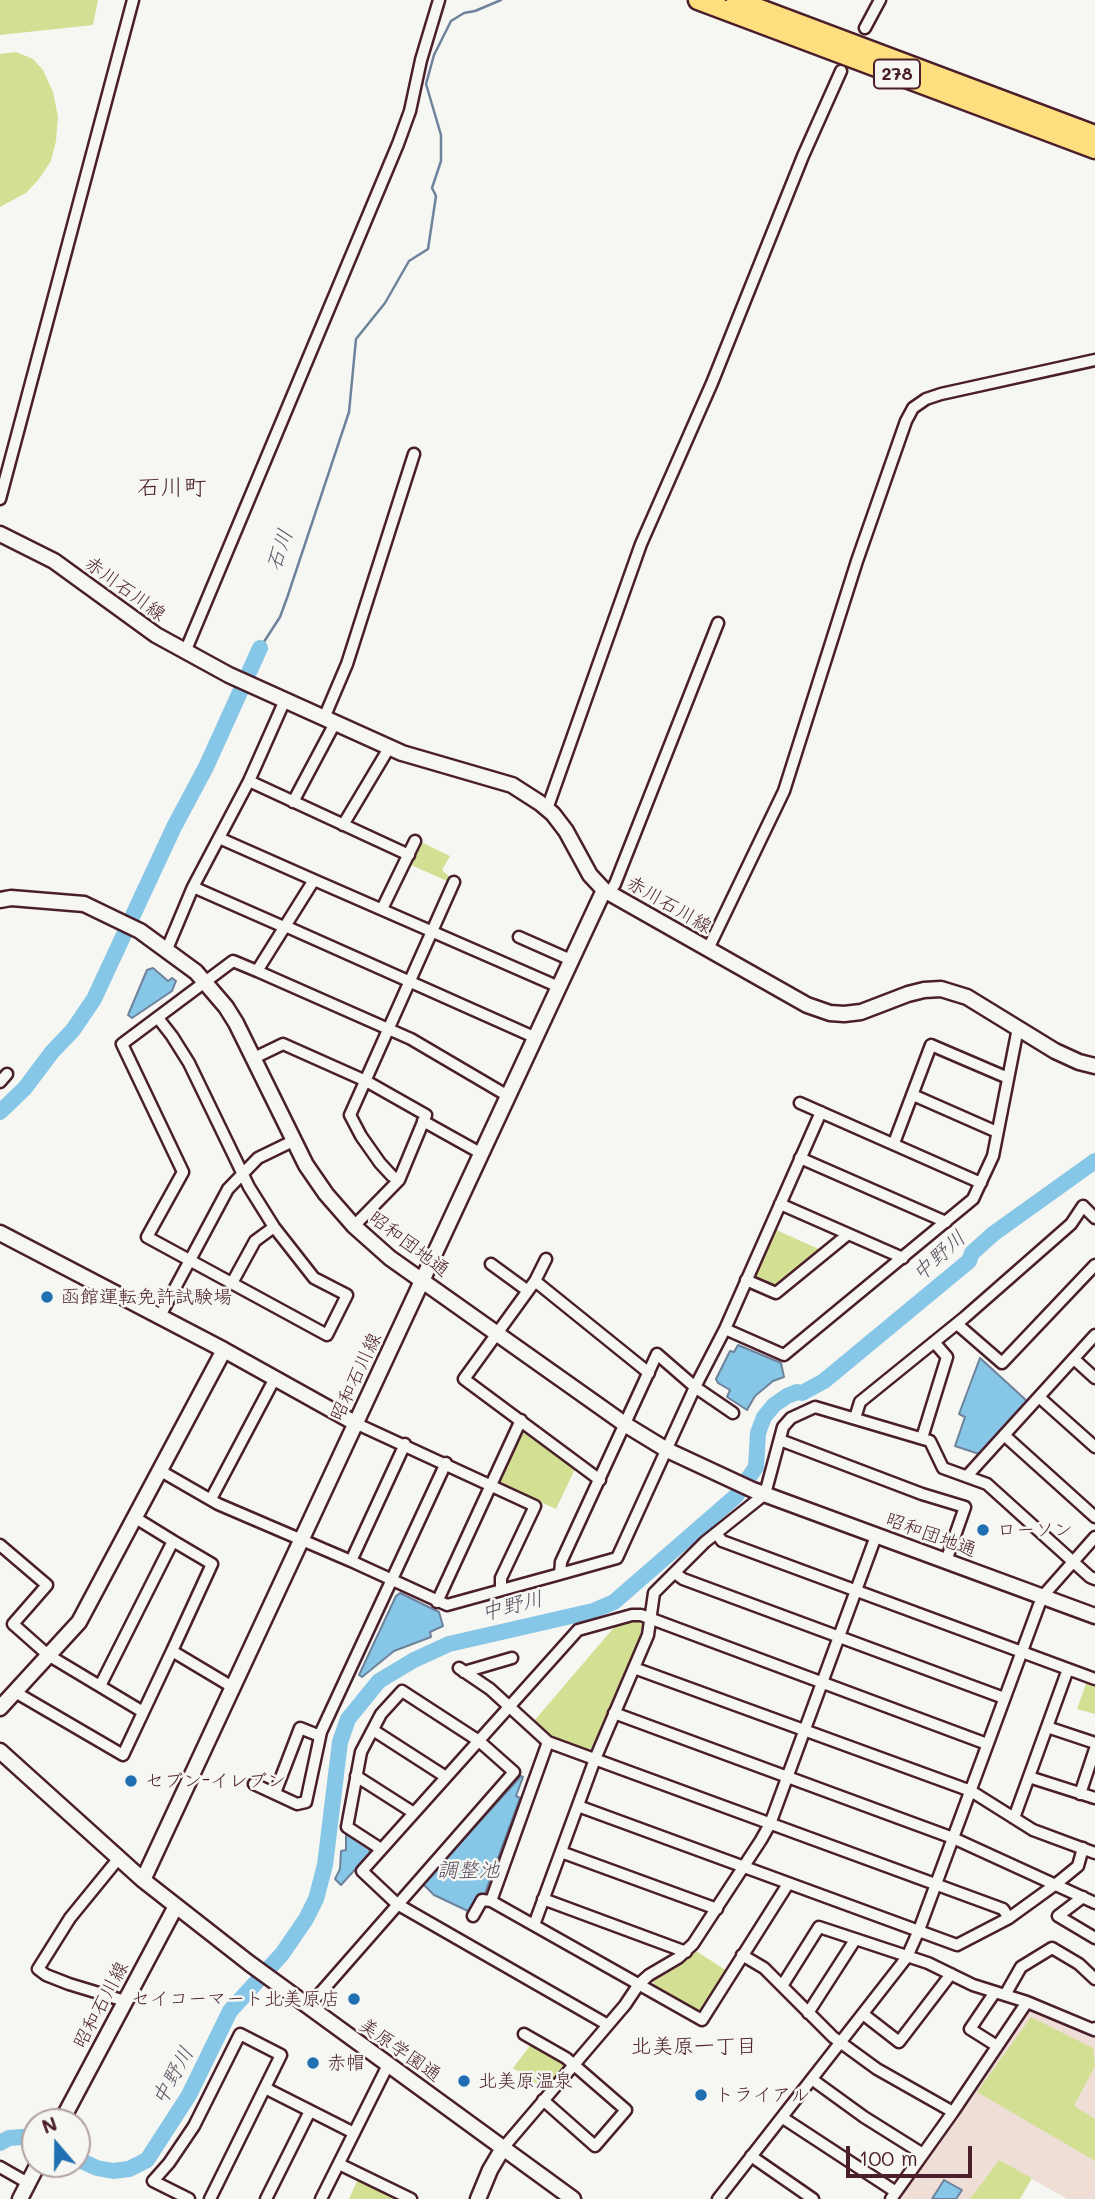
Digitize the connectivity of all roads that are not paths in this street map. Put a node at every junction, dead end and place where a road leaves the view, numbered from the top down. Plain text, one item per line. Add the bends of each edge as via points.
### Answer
1 (133, 0) edge
2 (439, 0) edge
3 (698, 0) edge
4 (736, 0) edge
5 (880, 0) edge
6 (865, 28) tunnel mouth
7 (841, 71) tunnel mouth
8 (1095, 135) edge
9 (1095, 149) edge
10 (1095, 360) edge
11 (414, 454) dead end
12 (0, 499) edge
13 (0, 534) edge
14 (718, 623) dead end
15 (185, 652) junction
16 (285, 700) junction
17 (329, 720) junction
18 (390, 748) junction
19 (249, 781) junction
20 (293, 802) junction
21 (547, 809) junction
22 (343, 825) junction
23 (219, 838) junction
24 (415, 841) dead end
25 (409, 855) junction
26 (314, 880) junction
27 (454, 882) dead end
28 (192, 887) junction
29 (607, 892) junction
30 (0, 900) edge
31 (383, 909) junction
32 (285, 927) junction
33 (432, 931) junction
34 (519, 937) dead end
35 (167, 948) junction
36 (708, 949) junction
37 (571, 960) junction
38 (257, 971) junction
39 (410, 981) junction
40 (206, 983) junction
41 (559, 987) junction
42 (158, 1018) junction
43 (1018, 1028) junction
44 (388, 1029) junction
45 (534, 1037) junction
46 (254, 1058) junction
47 (1095, 1066) edge
48 (1008, 1078) junction
49 (366, 1081) junction
50 (913, 1095) junction
51 (508, 1096) junction
52 (800, 1102) dead end
53 (821, 1112) junction
54 (423, 1121) junction
55 (997, 1132) junction
56 (293, 1141) junction
57 (894, 1143) junction
58 (475, 1150) dead end
59 (800, 1158) junction
60 (242, 1173) junction
61 (399, 1180) junction
62 (981, 1183) junction
63 (780, 1204) junction
64 (1095, 1218) edge
65 (946, 1222) junction
66 (354, 1226) junction
67 (274, 1227) junction
68 (0, 1233) edge
69 (847, 1235) junction
70 (903, 1258) junction
71 (546, 1259) dead end
72 (190, 1260) junction
73 (491, 1265) dead end
74 (1095, 1265) edge
75 (421, 1280) junction
76 (746, 1280) junction
77 (536, 1282) junction
78 (232, 1283) junction
79 (528, 1291) junction
80 (159, 1318) junction
81 (957, 1324) junction
82 (724, 1329) junction
83 (497, 1335) junction
84 (1095, 1335) edge
85 (934, 1342) junction
86 (224, 1350) junction
87 (1074, 1359) junction
88 (649, 1373) junction
89 (275, 1378) junction
90 (1095, 1378) edge
91 (695, 1387) junction
92 (1040, 1397) junction
93 (733, 1413) dead end
94 (855, 1418) junction
95 (521, 1420) junction
96 (355, 1423) junction
97 (626, 1425) junction
98 (1004, 1435) junction
99 (922, 1438) junction
100 (780, 1440) junction
101 (405, 1444) junction
102 (1095, 1447) edge
103 (667, 1450) junction
104 (446, 1463) junction
105 (159, 1471) junction
106 (967, 1476) junction
107 (600, 1480) junction
108 (491, 1485) junction
109 (759, 1492) junction
110 (211, 1499) junction
111 (134, 1517) junction
112 (1095, 1517) edge
113 (716, 1533) junction
114 (876, 1536) junction
115 (1095, 1537) edge
116 (302, 1540) junction
117 (173, 1541) junction
118 (0, 1545) edge
119 (351, 1561) junction
120 (946, 1561) junction
121 (1073, 1561) junction
122 (675, 1573) junction
123 (560, 1574) junction
124 (1095, 1578) edge
125 (391, 1581) junction
126 (856, 1589) junction
127 (501, 1590) junction
128 (1042, 1597) junction
129 (437, 1602) junction
130 (1095, 1616) edge
131 (650, 1620) junction
132 (839, 1636) junction
133 (173, 1651) junction
134 (1022, 1652) junction
135 (48, 1655) junction
136 (512, 1658) dead end
137 (634, 1668) junction
138 (1068, 1669) junction
139 (1095, 1679) edge
140 (822, 1684) junction
141 (100, 1686) junction
142 (234, 1688) junction
143 (15, 1692) junction
144 (1004, 1698) junction
145 (510, 1707) junction
146 (0, 1709) edge
147 (144, 1712) junction
148 (614, 1713) junction
149 (1047, 1727) junction
150 (373, 1730) junction
151 (804, 1730) junction
152 (320, 1736) junction
153 (479, 1741) junction
154 (548, 1742) junction
155 (1095, 1743) edge
156 (987, 1744) junction
157 (1095, 1749) edge
158 (0, 1751) edge
159 (595, 1759) junction
160 (356, 1776) junction
161 (446, 1776) junction
162 (787, 1777) junction
163 (1029, 1777) junction
164 (254, 1784) dead end
165 (971, 1791) junction
166 (275, 1794) junction
167 (1080, 1794) junction
168 (1095, 1798) edge
169 (579, 1805) junction
170 (414, 1813) junction
171 (1014, 1818) junction
172 (770, 1824) junction
173 (954, 1838) junction
174 (1083, 1848) junction
175 (381, 1849) junction
176 (561, 1852) junction
177 (1095, 1853) edge
178 (114, 1864) dead end
179 (743, 1867) junction
180 (143, 1880) junction
181 (788, 1884) junction
182 (936, 1884) junction
183 (1056, 1884) junction
184 (1083, 1897) junction
185 (543, 1899) junction
186 (491, 1901) junction
187 (1095, 1903) edge
188 (397, 1904) junction
189 (176, 1906) junction
190 (717, 1909) junction
191 (472, 1916) dead end
192 (1009, 1918) junction
193 (534, 1925) junction
194 (919, 1930) junction
195 (1095, 1938) edge
196 (855, 1940) junction
197 (686, 1952) junction
198 (742, 1955) junction
199 (907, 1957) junction
200 (951, 1974) junction
201 (1095, 1979) edge
202 (639, 1984) junction
203 (782, 1986) junction
204 (1000, 1993) junction
205 (125, 2001) junction
206 (1027, 2002) junction
207 (308, 2007) junction
208 (808, 2013) junction
209 (863, 2014) junction
210 (608, 2025) junction
211 (1095, 2028) edge
212 (524, 2034) dead end
213 (841, 2043) junction
214 (997, 2046) junction
215 (575, 2064) junction
216 (388, 2065) junction
217 (813, 2080) junction
218 (265, 2088) junction
219 (543, 2100) junction
220 (68, 2108) edge
221 (310, 2111) junction
222 (953, 2112) junction
223 (783, 2118) junction
224 (354, 2133) junction
225 (503, 2148) junction
226 (923, 2154) junction
227 (751, 2156) junction
228 (339, 2164) junction
229 (0, 2167) edge
230 (31, 2178) edge
231 (28, 2183) junction
232 (893, 2195) edge
233 (20, 2199) edge
234 (189, 2199) edge
235 (210, 2199) edge
236 (266, 2199) edge
237 (321, 2199) edge
238 (411, 2199) edge
239 (478, 2199) edge
240 (573, 2199) edge
241 (718, 2199) edge
242 (813, 2199) edge

1 - 12 street
2 - 15 street via 398,144
3 - 9 highway, 278
4 - 8 highway, 278
5 - 6 street
7 - 21 street via 641,544
10 - 36 street via 942,394 913,408 857,561 784,791
11 - 17 street
13 - 15 street, 赤川石川線 via 54,561
14 - 29 street
15 - 16 street, 赤川石川線
16 - 17 street, 赤川石川線
16 - 19 street
17 - 18 street, 赤川石川線
17 - 20 street
18 - 21 street, 赤川石川線 via 512,785
18 - 22 street
19 - 20 street
19 - 23 street
20 - 22 street
21 - 29 street, 赤川石川線 via 566,831 590,875
22 - 25 street
23 - 26 street
23 - 28 street
24 - 25 street
25 - 31 street
26 - 31 street
26 - 32 street
27 - 33 street
28 - 32 street
28 - 35 street
29 - 36 street, 赤川石川線
29 - 37 street, 昭和石川線
30 - 35 street, 昭和団地通 via 84,904
31 - 33 street
32 - 38 street
32 - 39 street
33 - 39 street
33 - 41 street
34 - 37 street
35 - 40 street, 昭和団地通
36 - 43 street, 赤川石川線 via 807,1005 830,1013 861,1012 908,993 941,989 967,997
37 - 41 street, 昭和石川線
38 - 40 street via 233,961
38 - 44 street
39 - 44 street
39 - 45 street
40 - 42 street
40 - 46 street, 昭和団地通 via 231,1015
41 - 45 street, 昭和石川線
42 - 60 street via 189,1063
42 - 72 street via 122,1044 183,1172 147,1237
43 - 47 street, 赤川石川線 via 1055,1051
43 - 48 street
44 - 49 street
44 - 51 street
45 - 51 street, 昭和石川線
46 - 49 street via 283,1044
46 - 56 street, 昭和団地通
48 - 50 street via 931,1045
48 - 55 street
49 - 54 street via 426,1115
49 - 61 street via 350,1115 380,1163
50 - 55 street
50 - 57 street
51 - 75 street, 昭和石川線
52 - 53 street
53 - 57 street
53 - 59 street
54 - 58 street
54 - 61 street
55 - 62 street
56 - 60 street via 258,1158
56 - 66 street, 昭和団地通 via 321,1187
57 - 62 street
59 - 63 street
59 - 65 street
60 - 67 street
60 - 72 street via 228,1189
61 - 66 street
62 - 65 street via 973,1199
63 - 69 street
63 - 76 street
64 - 81 street via 1083,1206 1071,1224
65 - 70 street
66 - 75 street, 昭和団地通
67 - 78 street via 255,1241
67 - 78 street via 314,1278 346,1295 327,1335
68 - 80 street
69 - 70 street
69 - 76 street via 776,1293
70 - 82 street via 784,1355
71 - 77 street
72 - 78 street
72 - 80 street
73 - 79 street
74 - 81 street via 1002,1363
75 - 83 street, 昭和団地通
75 - 96 street, 昭和石川線
76 - 82 street
77 - 79 street
77 - 88 street
79 - 83 street
80 - 86 street
81 - 85 street
82 - 91 street
83 - 95 street via 464,1379
83 - 97 street, 昭和団地通
84 - 87 street
85 - 94 street via 860,1402
85 - 99 street via 947,1357
86 - 89 street
86 - 105 street
87 - 90 street
87 - 92 street
88 - 91 street via 657,1354
88 - 97 street
89 - 96 street
89 - 110 street
91 - 93 street
91 - 103 street
92 - 98 street
92 - 102 street
94 - 99 street
94 - 100 street via 815,1407 787,1422
95 - 107 street
95 - 108 street
96 - 101 street
96 - 116 street, 昭和石川線
97 - 103 street, 昭和団地通
97 - 107 street
98 - 106 street
98 - 112 street
99 - 106 street via 930,1441 943,1468
100 - 109 street
100 - 120 street via 965,1507
101 - 104 street
101 - 119 street
103 - 109 street, 昭和団地通
103 - 123 street via 617,1558
104 - 108 street
104 - 125 street
105 - 110 street
105 - 111 street
106 - 121 street via 987,1484
107 - 123 street via 561,1562
108 - 127 street via 535,1506 501,1578
108 - 129 street
109 - 113 street
109 - 114 street, 昭和団地通
110 - 116 street
111 - 117 street
111 - 135 street via 79,1622
113 - 122 street
113 - 126 street via 722,1541
114 - 120 street, 昭和団地通
114 - 126 street
115 - 121 street
116 - 119 street
116 - 142 street, 昭和石川線
117 - 133 street via 212,1564
117 - 141 street
118 - 135 street via 47,1585 13,1623
119 - 125 street
120 - 128 street, 昭和団地通
121 - 124 street
121 - 128 street
122 - 131 street via 654,1593
122 - 132 street
123 - 127 street
125 - 129 street
125 - 152 street
126 - 132 street
126 - 134 street
127 - 129 street via 447,1605
128 - 130 street, 昭和団地通
128 - 134 street
131 - 137 street
131 - 140 street
131 - 145 street via 632,1615 578,1630
132 - 140 street
132 - 144 street
133 - 142 street
133 - 147 street
134 - 138 street
134 - 144 street
135 - 141 street
135 - 143 street
136 - 145 street via 462,1670
137 - 148 street
137 - 151 street
138 - 139 street
138 - 149 street
140 - 151 street
140 - 156 street
141 - 147 street
142 - 180 street, 昭和石川線
143 - 146 street
143 - 147 street via 123,1755
144 - 156 street
145 - 153 street
145 - 154 street
148 - 159 street
148 - 162 street
149 - 155 street
149 - 163 street
150 - 153 street via 402,1691
150 - 160 street via 361,1752
150 - 161 street
151 - 162 street
151 - 165 street
152 - 166 street via 300,1728
152 - 166 street via 306,1802 297,1804
153 - 161 street
153 - 188 street via 514,1772
154 - 159 street
154 - 186 street
156 - 165 street
157 - 167 street
158 - 180 street
159 - 169 street
159 - 172 street
160 - 170 street
160 - 175 street via 347,1827
161 - 170 street
162 - 172 street
162 - 173 street
163 - 167 street
163 - 171 street
164 - 166 street
165 - 171 street
165 - 173 street
167 - 168 street
169 - 176 street
169 - 179 street
170 - 175 street
171 - 174 street
172 - 179 street
172 - 182 street
173 - 182 street
173 - 183 street
174 - 177 street
174 - 183 street via 1078,1866
175 - 188 street via 362,1871
176 - 185 street
176 - 190 street
178 - 205 street via 70,1918 38,1969
179 - 181 street
179 - 190 street
180 - 189 street
181 - 194 street
181 - 198 street
182 - 192 street via 1003,1909
182 - 194 street
183 - 184 street
183 - 192 street
184 - 187 street
184 - 195 street via 1058,1916
185 - 193 street
185 - 197 street
186 - 191 street via 482,1900
186 - 193 street
188 - 207 street
188 - 210 street
189 - 205 street, 昭和石川線
189 - 207 street, 美原学園通
190 - 197 street
192 - 194 street via 957,1945
193 - 202 street
194 - 199 street
196 - 199 street
196 - 203 street via 819,1927
196 - 208 street
197 - 202 street
198 - 202 street via 702,2020
198 - 203 street
199 - 200 street
199 - 209 street
200 - 204 street
200 - 209 street via 899,2042
201 - 204 street via 1052,1948 1021,1967
202 - 210 street
203 - 208 street
204 - 206 street
204 - 214 street via 970,2029
205 - 220 street, 昭和石川線
206 - 211 street
206 - 214 street
207 - 216 street, 美原学園通
208 - 213 street
209 - 213 street
210 - 215 street
212 - 215 street
213 - 217 street
213 - 222 street
214 - 222 street
215 - 219 street
215 - 219 street via 626,2110 595,2146
216 - 224 street
216 - 225 street, 美原学園通
217 - 223 street
217 - 226 street
218 - 221 street
218 - 234 street via 281,2055 240,2034 194,2126 153,2181
218 - 235 street
219 - 225 street
221 - 224 street
221 - 236 street
222 - 226 street
223 - 227 street
223 - 232 street
224 - 228 street
225 - 239 street
225 - 240 street, 美原学園通
226 - 232 street
227 - 241 street
227 - 242 street
228 - 237 street
228 - 238 street
229 - 231 street
230 - 231 street
231 - 233 street

